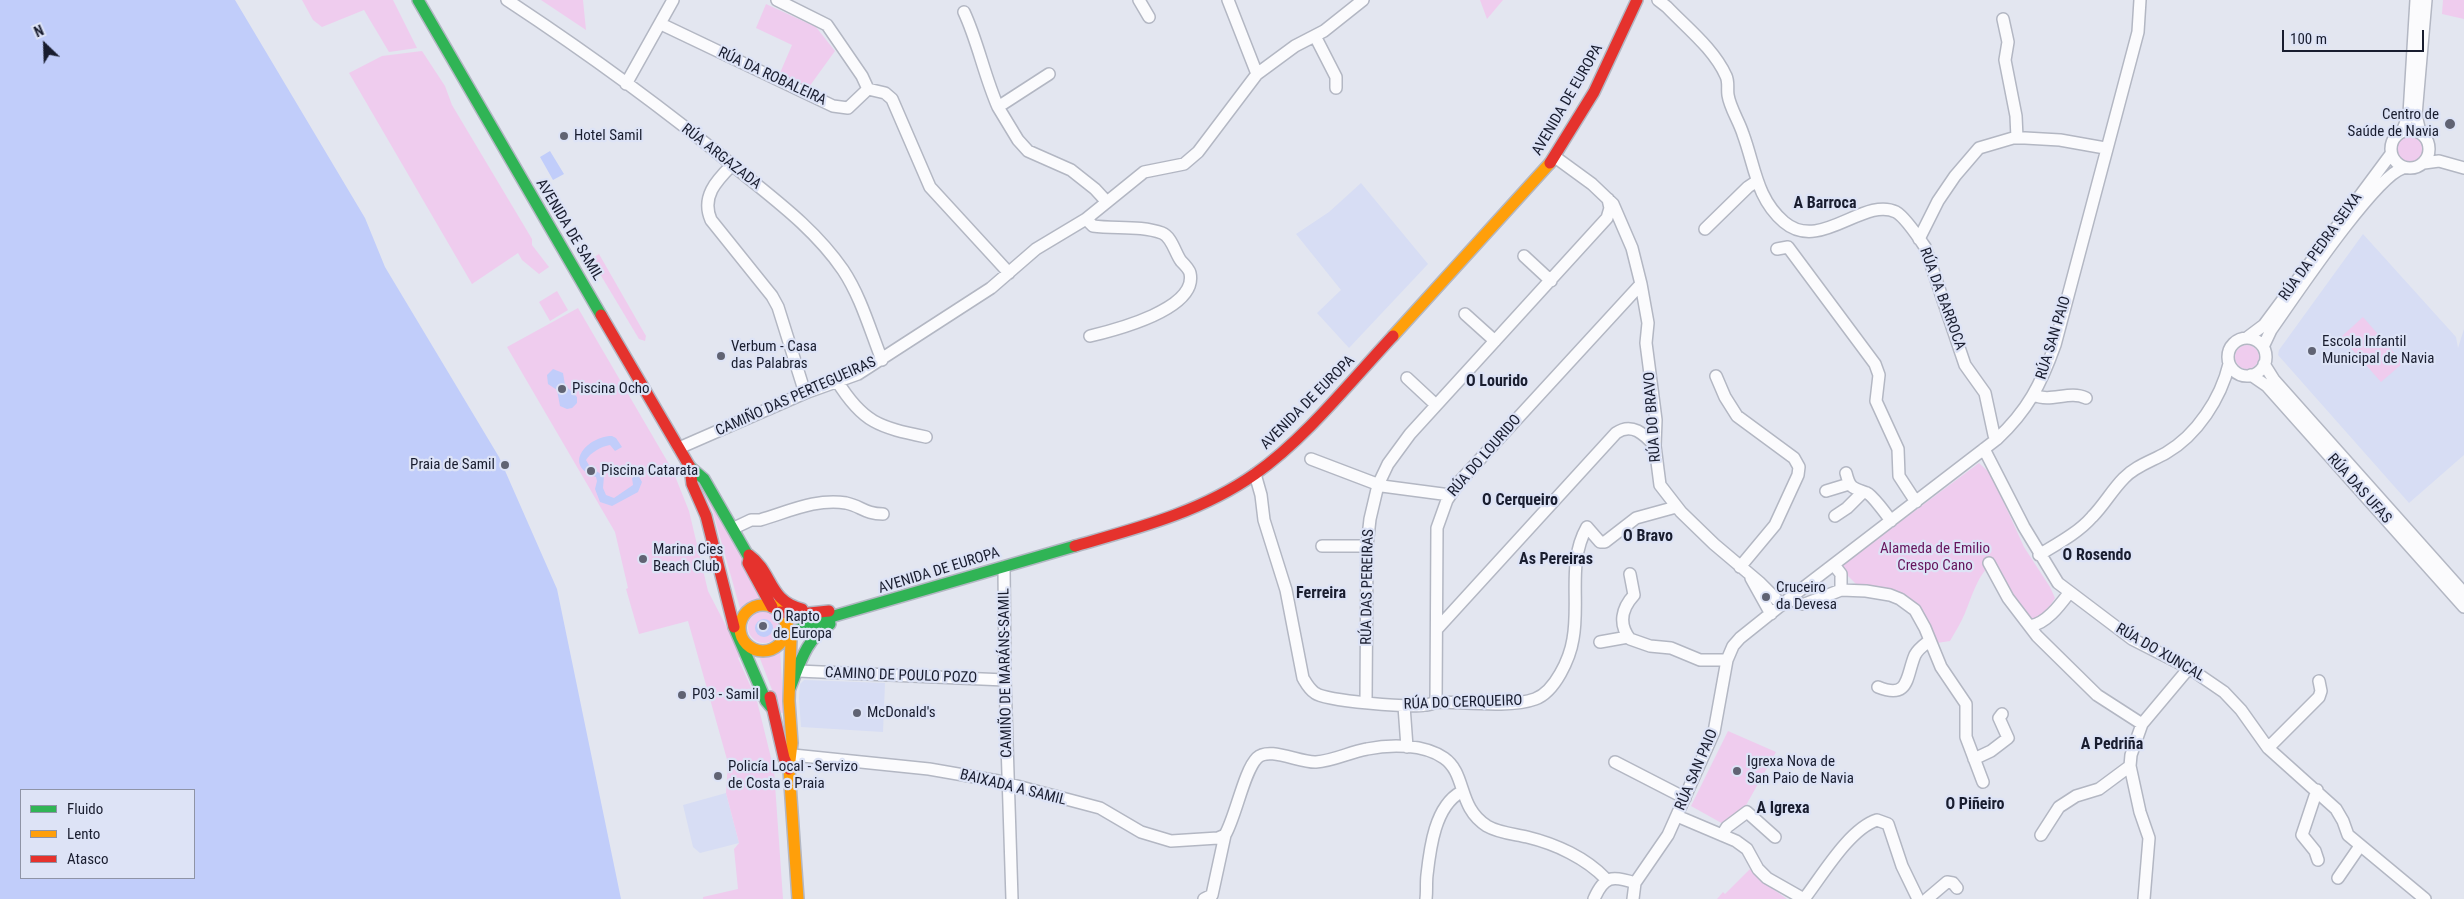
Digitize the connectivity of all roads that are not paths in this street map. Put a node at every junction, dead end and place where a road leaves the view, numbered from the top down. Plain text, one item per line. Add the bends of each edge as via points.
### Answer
1 (507, 0) edge
2 (673, 0) edge
3 (779, 0) edge
4 (1139, 0) edge
5 (1228, 0) edge
6 (1363, 0) edge
7 (1627, 0) edge
8 (1636, 0) edge
9 (1658, 0) edge
10 (2140, 0) edge
11 (2416, 0) edge
12 (2426, 0) edge
13 (418, 3) edge
14 (964, 12) dead end
15 (1149, 17) dead end
16 (2003, 19) dead end
17 (661, 24) junction
18 (1315, 36) junction
19 (1049, 74) dead end
20 (1257, 74) junction
21 (626, 84) junction
22 (1336, 88) dead end
23 (868, 90) junction
24 (998, 107) junction
25 (2402, 132) junction
26 (2420, 132) junction
27 (2017, 138) junction
28 (2429, 145) junction
29 (2105, 148) junction
30 (2391, 154) junction
31 (1555, 157) junction
32 (2464, 160) edge
33 (2424, 163) junction
34 (732, 165) junction
35 (2403, 168) junction
36 (2464, 168) edge
37 (1757, 182) junction
38 (1608, 199) junction
39 (1106, 202) junction
40 (1607, 218) junction
41 (1086, 219) junction
42 (1622, 224) junction
43 (1705, 229) dead end
44 (1919, 239) junction
45 (1777, 249) dead end
46 (1524, 256) dead end
47 (1009, 273) junction
48 (1551, 281) junction
49 (1641, 284) junction
50 (1465, 314) dead end
51 (1090, 336) dead end
52 (2248, 338) junction
53 (1495, 341) junction
54 (2263, 347) junction
55 (882, 360) junction
56 (2229, 364) junction
57 (2264, 364) junction
58 (2246, 375) junction
59 (1716, 376) dead end
60 (1407, 378) dead end
61 (837, 381) junction
62 (2224, 384) junction
63 (805, 393) junction
64 (2034, 395) junction
65 (2086, 398) dead end
66 (1436, 405) junction
67 (1656, 420) junction
68 (1637, 430) junction
69 (926, 437) dead end
70 (1997, 439) junction
71 (1655, 446) junction
72 (679, 448) junction
73 (1984, 449) junction
74 (1311, 459) dead end
75 (690, 468) junction
76 (1255, 474) junction
77 (1378, 485) junction
78 (1826, 491) dead end
79 (1862, 493) junction
80 (1450, 495) junction
81 (1916, 502) junction
82 (1676, 507) junction
83 (883, 514) dead end
84 (1835, 516) dead end
85 (1891, 521) junction
86 (734, 528) junction
87 (1322, 546) dead end
88 (1366, 546) junction
89 (2039, 555) junction
90 (749, 556) junction
91 (1989, 563) dead end
92 (1834, 565) junction
93 (1004, 567) junction
94 (1740, 567) junction
95 (1630, 574) dead end
96 (1750, 576) junction
97 (1841, 590) junction
98 (2069, 593) junction
99 (2464, 594) edge
100 (728, 601) junction
101 (875, 601) junction
102 (1786, 602) junction
103 (2464, 606) edge
104 (779, 611) junction
105 (1770, 614) junction
106 (740, 626) junction
107 (2030, 626) junction
108 (1437, 629) junction
109 (786, 636) junction
110 (1628, 637) junction
111 (1929, 641) junction
112 (1600, 642) dead end
113 (746, 644) junction
114 (1726, 660) junction
115 (2190, 668) junction
116 (798, 671) junction
117 (1005, 680) junction
118 (2319, 681) dead end
119 (1878, 687) dead end
120 (790, 688) junction
121 (1366, 702) junction
122 (1436, 702) junction
123 (1404, 706) junction
124 (771, 707) junction
125 (2002, 714) dead end
126 (2142, 724) junction
127 (1407, 747) junction
128 (2268, 748) junction
129 (793, 755) junction
130 (1974, 759) junction
131 (1615, 762) dead end
132 (2130, 766) junction
133 (789, 769) junction
134 (1983, 782) dead end
135 (1008, 784) junction
136 (2317, 790) junction
137 (1462, 792) junction
138 (1685, 798) junction
139 (1677, 816) junction
140 (1225, 835) junction
141 (1722, 835) junction
142 (2041, 835) dead end
143 (1776, 836) dead end
144 (2360, 846) junction
145 (2318, 860) dead end
146 (2338, 878) dead end
147 (1606, 879) junction
148 (1635, 883) junction
149 (1957, 888) dead end
150 (798, 899) edge
151 (1012, 899) edge
152 (1204, 899) edge
153 (1426, 899) edge
154 (1594, 899) edge
155 (1633, 899) edge
156 (1804, 899) edge
157 (1918, 899) edge
158 (1927, 899) edge
159 (2144, 899) edge
160 (2424, 899) edge

1 - 21 street, RÚA ARGAZADA via 578,46
2 - 17 street
3 - 23 street via 827,25
4 - 15 street
5 - 20 street
6 - 18 street, CAMIÑO DAS PERTEGUEIRAS
7 - 101 main road, AVENIDA DE EUROPA via 1597,68 1550,147 1532,170 1307,417 1270,452 1226,482 1185,502
8 - 31 main road, AVENIDA DE EUROPA via 1594,92
9 - 37 street, RÚA DA BARROCA via 1717,59 1727,78 1728,95 1744,135
10 - 29 street, RÚA SAN PAIO via 2138,32
11 - 25 street via 2409,114
12 - 26 street via 2416,115
13 - 72 main road, AVENIDA DE SAMIL
14 - 24 street
16 - 27 street via 2008,42 2005,60 2015,108
17 - 21 street
17 - 23 street, RÚA DA ROBALEIRA via 833,106 848,108
18 - 20 street, CAMIÑO DAS PERTEGUEIRAS
18 - 22 street via 1336,77
19 - 24 street
20 - 39 street, CAMIÑO DAS PERTEGUEIRAS via 1198,152 1184,164 1144,172
21 - 34 street, RÚA ARGAZADA
23 - 47 street via 886,93 892,100 930,187
24 - 39 street via 1028,151 1071,170
25 - 26 street
25 - 30 street via 2392,141
26 - 28 street
27 - 29 street via 2060,140
27 - 44 street via 1987,144 1976,150 1938,201
28 - 32 street via 2437,152
28 - 33 street
29 - 64 street, RÚA SAN PAIO via 2055,345
30 - 35 street
30 - 52 street, RÚA DA PEDRA SEIXA via 2264,325
31 - 38 street, RÚA DO BRAVO
31 - 76 main road, AVENIDA DE EUROPA via 1343,390 1288,448
33 - 35 street via 2418,167
33 - 36 street via 2439,161
34 - 55 street, RÚA ARGAZADA via 805,225 833,256 857,297
34 - 63 street via 714,186 707,199 707,210 711,220 778,307
35 - 54 street, RÚA DA PEDRA SEIXA via 2394,171 2367,199 2271,330
37 - 43 street
37 - 44 street, RÚA DA BARROCA via 1768,206 1785,224 1803,232 1818,231 1886,209 1897,213
38 - 40 street
38 - 42 street, RÚA DO BRAVO
39 - 41 street, CAMIÑO DAS PERTEGUEIRAS
40 - 42 street via 1614,218
40 - 48 street, RÚA DAS PEREIRAS
41 - 47 street, CAMIÑO DAS PERTEGUEIRAS via 1036,249
41 - 51 street via 1093,226 1152,230 1165,234 1190,273 1184,296 1153,316
42 - 49 street, RÚA DO BRAVO
44 - 70 street, RÚA DA BARROCA via 1925,247 1965,365 1985,393
45 - 81 street via 1788,247 1875,364 1879,375 1876,401 1898,449 1899,476
46 - 48 street
47 - 55 street, CAMIÑO DAS PERTEGUEIRAS
48 - 53 street, RÚA DAS PEREIRAS
49 - 67 street, RÚA DO BRAVO via 1648,323 1646,342
49 - 80 street, RÚA DO LOURIDO
50 - 53 street
52 - 54 street
52 - 56 street, RÚA DA PEDRA SEIXA via 2231,345
53 - 66 street, RÚA DAS PEREIRAS
54 - 57 street
55 - 61 street, CAMIÑO DAS PERTEGUEIRAS via 858,374
56 - 58 street via 2232,369
56 - 62 street, RÚA DA PEDRA SEIXA
57 - 58 street via 2261,369
57 - 99 street, RÚA DAS UFAS via 2274,380
58 - 62 street
58 - 103 street, RÚA DAS UFAS via 2267,386
59 - 94 street via 1736,416 1794,458 1799,467 1775,525
60 - 66 street
61 - 63 street, CAMIÑO DAS PERTEGUEIRAS
61 - 69 street via 854,406 879,425
62 - 89 street, RÚA DA PEDRA SEIXA via 2214,403 2189,434 2168,452 2124,477 2091,518
63 - 72 street, CAMIÑO DAS PERTEGUEIRAS
64 - 65 street via 2042,398 2074,394
64 - 70 street, RÚA SAN PAIO
66 - 77 street, RÚA DAS PEREIRAS via 1399,448
67 - 68 street
67 - 71 street, RÚA DO BRAVO
68 - 71 street
68 - 108 street via 1625,428 1616,432
70 - 73 street, RÚA SAN PAIO
71 - 82 street, RÚA DO BRAVO via 1660,485
72 - 75 main road, AVENIDA DE SAMIL
73 - 81 street, RÚA SAN PAIO
73 - 89 street, RÚA DO XUNCAL
74 - 77 street
75 - 86 main road, AVENIDA DE SAMIL via 704,479
75 - 100 main road, AVENIDA DE SAMIL
76 - 93 main road, AVENIDA DE EUROPA via 1190,510
76 - 121 street via 1264,520 1286,590 1303,678 1315,694
77 - 80 street
77 - 88 street, RÚA DAS PEREIRAS
78 - 79 street via 1847,478
79 - 84 street
79 - 85 street via 1868,494
80 - 108 street, RÚA DO LOURIDO via 1437,528
81 - 85 street, RÚA SAN PAIO
82 - 94 street, RÚA DO BRAVO
82 - 122 street, RÚA DO CERQUEIRO via 1636,518 1605,542 1600,542 1587,527 1580,537 1576,557 1573,639 1566,660 1548,690 1537,699 1519,703
83 - 86 street via 870,514 846,503 815,503 751,520
85 - 92 street, RÚA SAN PAIO
86 - 90 main road, AVENIDA DE SAMIL
87 - 88 street
88 - 121 street, RÚA DAS PEREIRAS
89 - 98 street, RÚA DO XUNCAL
90 - 101 main road via 756,558 776,594 795,608
90 - 104 main road, AVENIDA DE SAMIL
91 - 107 street via 2020,617
92 - 97 street via 1841,574
92 - 102 street, RÚA SAN PAIO
93 - 101 main road, AVENIDA DE EUROPA
93 - 117 street, CAMIÑO DE MARÁNS-SAMIL
94 - 96 street, RÚA DO BRAVO
95 - 110 street via 1634,595 1622,615
96 - 102 street, RÚA DO BRAVO
96 - 105 street, RÚA DO BRAVO
97 - 102 street via 1805,604
97 - 111 street via 1881,592 1900,599 1915,610
98 - 107 street via 2043,620
98 - 115 street, RÚA DO XUNCAL via 2132,639
100 - 106 main road, AVENIDA DE SAMIL
100 - 124 main road, AVENIDA DE SAMIL via 736,635
101 - 104 main road, AVENIDA DE EUROPA via 817,614
101 - 109 main road, AVENIDA DE EUROPA
101 - 116 main road via 821,628 809,642
102 - 105 street, RÚA SAN PAIO
104 - 106 main road via 762,605 751,608
104 - 109 main road, AVENIDA DE SAMIL
105 - 114 street, RÚA SAN PAIO via 1740,638
106 - 113 main road
107 - 126 street via 2097,695
108 - 122 street, RÚA DO LOURIDO
109 - 113 main road via 775,648 765,651
109 - 120 main road, AVENIDA DE SAMIL via 792,675
110 - 112 street
110 - 114 street via 1638,643 1671,648 1700,660
111 - 119 street via 1916,655 1905,684 1890,692
111 - 130 street via 1941,667 1966,704 1966,737
113 - 124 main road, AVENIDA DE SAMIL via 771,699
114 - 138 street, RÚA SAN PAIO via 1717,722
115 - 126 street
115 - 128 street, RÚA DO XUNCAL via 2224,692
116 - 117 street, CAMINO DE POULO POZO
116 - 120 main road
117 - 135 street, CAMIÑO DE MARÁNS-SAMIL
118 - 128 street via 2319,697
120 - 129 main road, AVENIDA DE SAMIL
121 - 123 street, RÚA DO CERQUEIRO
122 - 123 street, RÚA DO CERQUEIRO
123 - 127 street
124 - 133 main road, AVENIDA DE SAMIL
125 - 130 street via 1999,718 2008,738
126 - 132 street
127 - 137 street via 1430,751 1447,759 1458,776
127 - 140 street via 1368,748 1314,762 1274,754 1262,755 1253,765
128 - 136 street, RÚA DO XUNCAL
129 - 133 main road, AVENIDA DE SAMIL
129 - 135 street, BAIXADA A SAMIL via 929,769
130 - 134 street
131 - 138 street
132 - 142 street via 2099,789 2076,796 2059,807
132 - 159 street via 2149,838
133 - 150 main road, AVENIDA DE SAMIL
135 - 140 street, BAIXADA A SAMIL via 1100,808 1141,832 1171,841
135 - 151 street, CAMIÑO DE MARÁNS-SAMIL
136 - 144 street, RÚA DO XUNCAL via 2340,814 2348,835
136 - 145 street via 2302,836
137 - 147 street via 1474,816 1490,828 1537,840 1581,858
137 - 153 street via 1453,796 1438,819
138 - 139 street, RÚA SAN PAIO
139 - 141 street
139 - 148 street, RÚA SAN PAIO
140 - 152 street via 1212,895
141 - 143 street via 1727,827 1747,812
141 - 156 street via 1747,849 1767,878
144 - 146 street
144 - 160 street, RÚA DO XUNCAL
147 - 148 street
147 - 154 street
148 - 155 street, RÚA SAN PAIO
149 - 158 street via 1947,882
156 - 157 street via 1854,835 1872,822 1882,820 1888,824 1902,866

